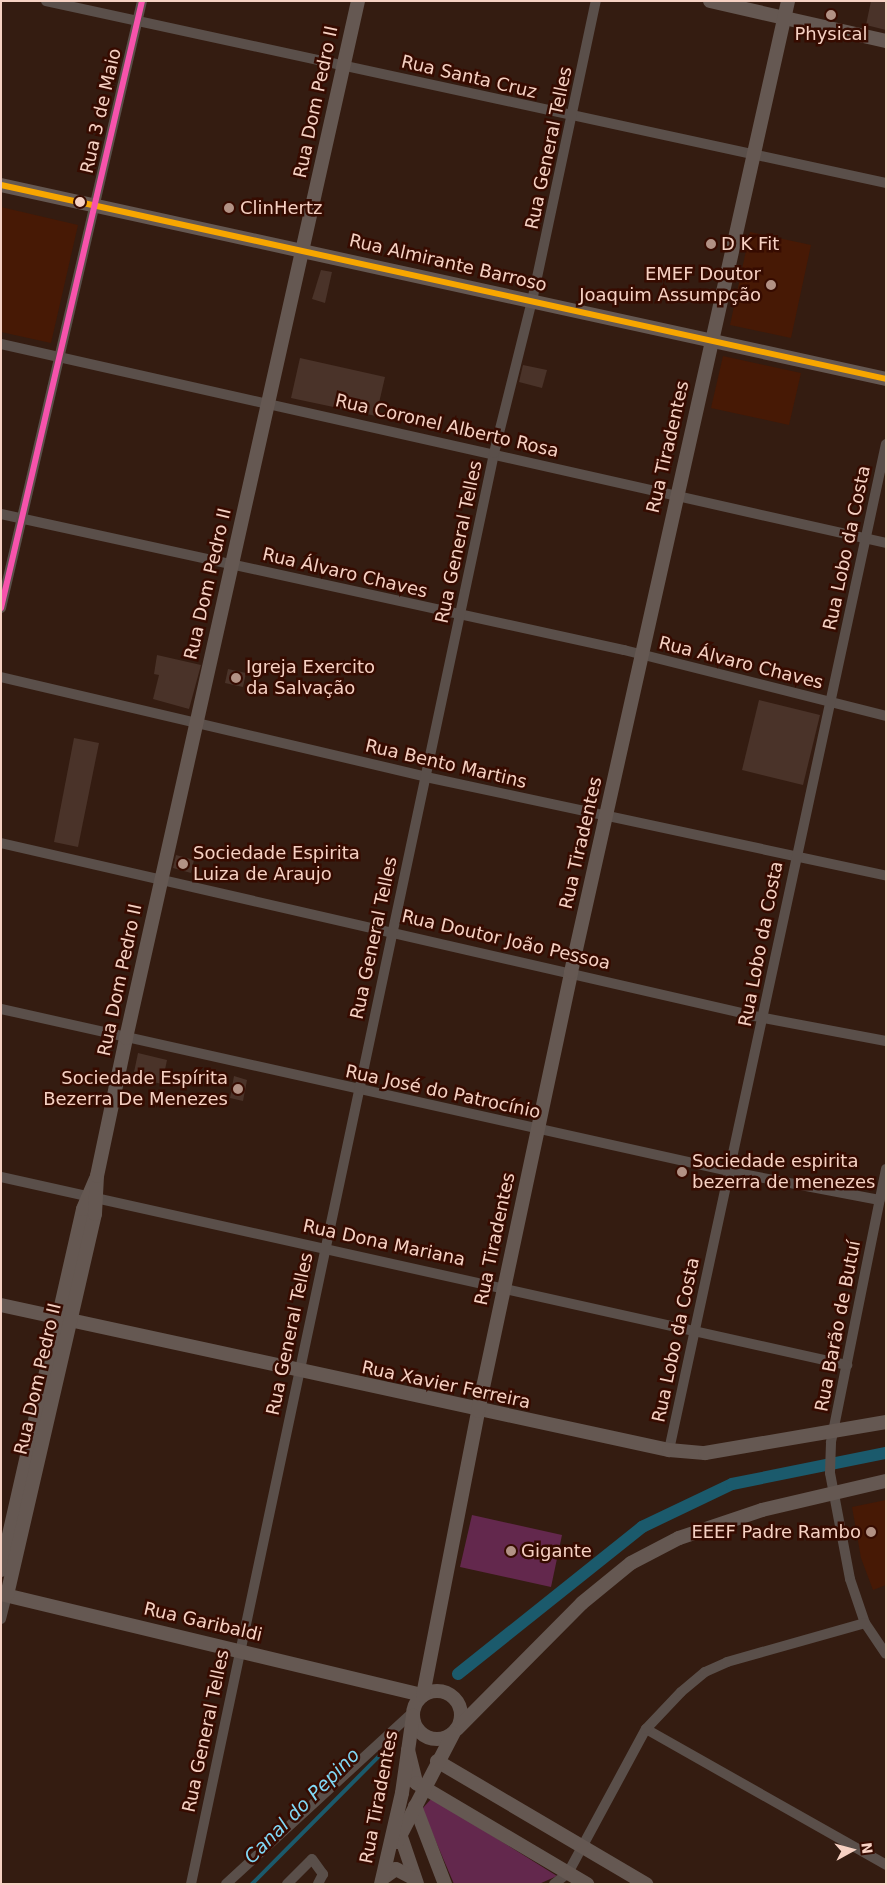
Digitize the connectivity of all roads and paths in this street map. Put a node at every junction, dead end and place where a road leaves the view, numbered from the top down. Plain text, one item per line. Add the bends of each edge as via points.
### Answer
1 (46, 1) edge
2 (142, 1) edge
3 (358, 1) edge
4 (596, 1) edge
5 (710, 1) edge
6 (788, 1) edge
7 (785, 19) junction
8 (137, 23) junction
9 (886, 42) edge
10 (343, 65) junction
11 (574, 116) junction
12 (754, 154) junction
13 (886, 183) edge
14 (1, 185) edge
15 (96, 207) junction
16 (303, 250) junction
17 (532, 302) junction
18 (1, 344) edge
19 (711, 344) junction
20 (61, 358) junction
21 (886, 379) edge
22 (269, 402) junction
23 (886, 444) edge
24 (494, 453) junction
25 (677, 494) junction
26 (1, 514) edge
27 (23, 519) junction
28 (865, 538) junction
29 (886, 543) edge
30 (232, 564) junction
31 (1, 608) edge
32 (460, 616) junction
33 (642, 655) junction
34 (1, 677) edge
35 (830, 703) junction
36 (886, 716) edge
37 (195, 723) junction
38 (426, 777) junction
39 (606, 816) junction
40 (1, 843) edge
41 (795, 857) junction
42 (886, 876) edge
43 (161, 878) junction
44 (392, 931) junction
45 (571, 972) junction
46 (1, 1009) edge
47 (764, 1018) junction
48 (126, 1038) junction
49 (886, 1041) edge
50 (358, 1090) junction
51 (538, 1129) junction
52 (886, 1169) edge
53 (730, 1171) junction
54 (1, 1176) edge
55 (93, 1196) junction
56 (880, 1200) junction
57 (326, 1247) junction
58 (504, 1287) junction
59 (1, 1305) edge
60 (64, 1319) junction
61 (694, 1332) junction
62 (847, 1365) junction
63 (298, 1371) junction
64 (478, 1412) junction
65 (886, 1422) edge
66 (832, 1438) junction
67 (669, 1450) junction
68 (886, 1481) edge
69 (832, 1491) junction
70 (11, 1552) junction
71 (1, 1570) edge
72 (4, 1595) edge
73 (1, 1619) edge
74 (866, 1623) junction
75 (240, 1649) junction
76 (886, 1654) edge
77 (417, 1706) junction
78 (646, 1729) junction
79 (455, 1731) junction
80 (408, 1750) junction
81 (437, 1761) junction
82 (425, 1788) junction
83 (402, 1793) junction
84 (415, 1806) junction
85 (400, 1834) junction
86 (582, 1847) junction
87 (886, 1865) edge
88 (568, 1873) junction
89 (384, 1881) edge
90 (416, 1881) edge
91 (190, 1884) edge
92 (226, 1884) edge
93 (287, 1884) edge
94 (318, 1884) edge
95 (445, 1884) edge
96 (554, 1884) edge
97 (588, 1884) edge
98 (646, 1884) edge

1 - 8 street, Rua Santa Cruz
2 - 8 street, Rua 3 de Maio
3 - 10 street, Rua Dom Pedro II
4 - 11 street, Rua General Telles
5 - 7 street
6 - 7 street, Rua Tiradentes
7 - 9 street
7 - 12 street, Rua Tiradentes
8 - 10 street, Rua Santa Cruz
8 - 15 street, Rua 3 de Maio
10 - 11 street, Rua Santa Cruz
10 - 16 street, Rua Dom Pedro II
11 - 12 street, Rua Santa Cruz
11 - 17 street, Rua General Telles
12 - 13 street, Rua Santa Cruz
12 - 19 street, Rua Tiradentes
14 - 15 street, Rua Almirante Barroso
15 - 16 street, Rua Almirante Barroso
15 - 20 street, Rua 3 de Maio
16 - 17 street, Rua Almirante Barroso
16 - 22 street, Rua Dom Pedro II
17 - 19 street, Rua Almirante Barroso
17 - 24 street, Rua General Telles
18 - 20 street, Rua Coronel Alberto Rosa
19 - 21 street, Rua Almirante Barroso
19 - 25 street, Rua Tiradentes
20 - 22 street, Rua Coronel Alberto Rosa
20 - 27 street, Rua 3 de Maio
22 - 24 street, Rua Coronel Alberto Rosa
22 - 30 street, Rua Dom Pedro II
23 - 28 street, Rua Lobo da Costa
24 - 25 street, Rua Coronel Alberto Rosa
24 - 32 street, Rua General Telles
25 - 28 street, Rua Coronel Alberto Rosa
25 - 33 street, Rua Tiradentes
26 - 27 street, Rua Álvaro Chaves
27 - 30 street, Rua Álvaro Chaves
27 - 31 street, Rua 3 de Maio
28 - 29 street, Rua Coronel Alberto Rosa
28 - 35 street, Rua Lobo da Costa
30 - 32 street, Rua Álvaro Chaves
30 - 37 street, Rua Dom Pedro II
32 - 33 street, Rua Álvaro Chaves
32 - 38 street, Rua General Telles
33 - 35 street, Rua Álvaro Chaves
33 - 39 street, Rua Tiradentes
34 - 37 street, Rua Bento Martins
35 - 36 street, Rua Álvaro Chaves
35 - 41 street, Rua Lobo da Costa
37 - 38 street, Rua Bento Martins
37 - 43 street, Rua Dom Pedro II
38 - 39 street, Rua Bento Martins
38 - 44 street, Rua General Telles
39 - 41 street, Rua Bento Martins
39 - 45 street, Rua Tiradentes
40 - 43 street, Rua Doutor João Pessoa
41 - 42 street, Rua Bento Martins
41 - 47 street, Rua Lobo da Costa
43 - 44 street, Rua Doutor João Pessoa
43 - 48 street, Rua Dom Pedro II
44 - 45 street, Rua Doutor João Pessoa
44 - 50 street, Rua General Telles
45 - 47 street, Rua Doutor João Pessoa
45 - 51 street, Rua Tiradentes
46 - 48 street, Rua José do Patrocínio
47 - 49 street, Rua Doutor João Pessoa
47 - 53 street, Rua Lobo da Costa
48 - 50 street, Rua José do Patrocínio
48 - 55 street, Rua Dom Pedro II
50 - 51 street, Rua José do Patrocínio
50 - 57 street, Rua General Telles
51 - 53 street, Rua José do Patrocínio
51 - 58 street, Rua Tiradentes
52 - 56 street, Rua Barão de Butuí
53 - 56 street, Rua José do Patrocínio
53 - 61 street, Rua Lobo da Costa
54 - 55 street, Rua Dona Mariana
55 - 57 street, Rua Dona Mariana
55 - 60 street, Rua Dom Pedro II
56 - 62 street, Rua Barão de Butuí
57 - 58 street, Rua Dona Mariana
57 - 63 street, Rua General Telles
58 - 61 street, Rua Dona Mariana
58 - 64 street, Rua Tiradentes
59 - 60 street, Rua Xavier Ferreira
60 - 63 street, Rua Xavier Ferreira
60 - 70 street, Rua Dom Pedro II
61 - 62 street, Rua Dona Mariana
61 - 67 street, Rua Lobo da Costa
62 - 66 street, Rua Barão de Butuí
63 - 64 street, Rua Xavier Ferreira
63 - 75 street, Rua General Telles
64 - 67 street, Rua Xavier Ferreira
64 - 77 street, Rua Tiradentes
65 - 66 street, Rua Xavier Ferreira
66 - 67 street, Rua Xavier Ferreira via 705,1453
66 - 69 street, Rua Barão de Butuí
68 - 69 street
69 - 74 street, Rua Barão de Butuí via 850,1579
69 - 79 street via 679,1538 631,1564 582,1603
70 - 71 street, Rua Dom Pedro II
70 - 72 street, Rua Dom Pedro II
72 - 73 street, Rua Dom Pedro II
72 - 75 street, Rua Garibaldi
74 - 76 street, Rua Barão de Butuí
74 - 78 street via 760,1650 705,1672
75 - 77 street, Rua Garibaldi via 397,1688
75 - 91 street, Rua General Telles
77 - 79 street via 419,1730 431,1738
77 - 79 street via 443,1691 455,1698 462,1716
77 - 80 street, Rua Tiradentes
77 - 92 street
78 - 86 street
78 - 87 street
79 - 81 street, Rua Tiradentes
80 - 82 street via 412,1775
80 - 83 street, Rua Tiradentes
81 - 82 street, Rua Tiradentes
81 - 86 street
82 - 84 street, Rua Tiradentes
82 - 88 street
83 - 85 street
83 - 89 street, Rua Tiradentes
84 - 85 street, Rua Tiradentes
84 - 95 street
85 - 89 street, Rua Tiradentes
85 - 90 street
86 - 88 street
86 - 98 street
88 - 96 street
88 - 97 street
89 - 90 street via 396,1868
93 - 94 street via 312,1859 323,1874

